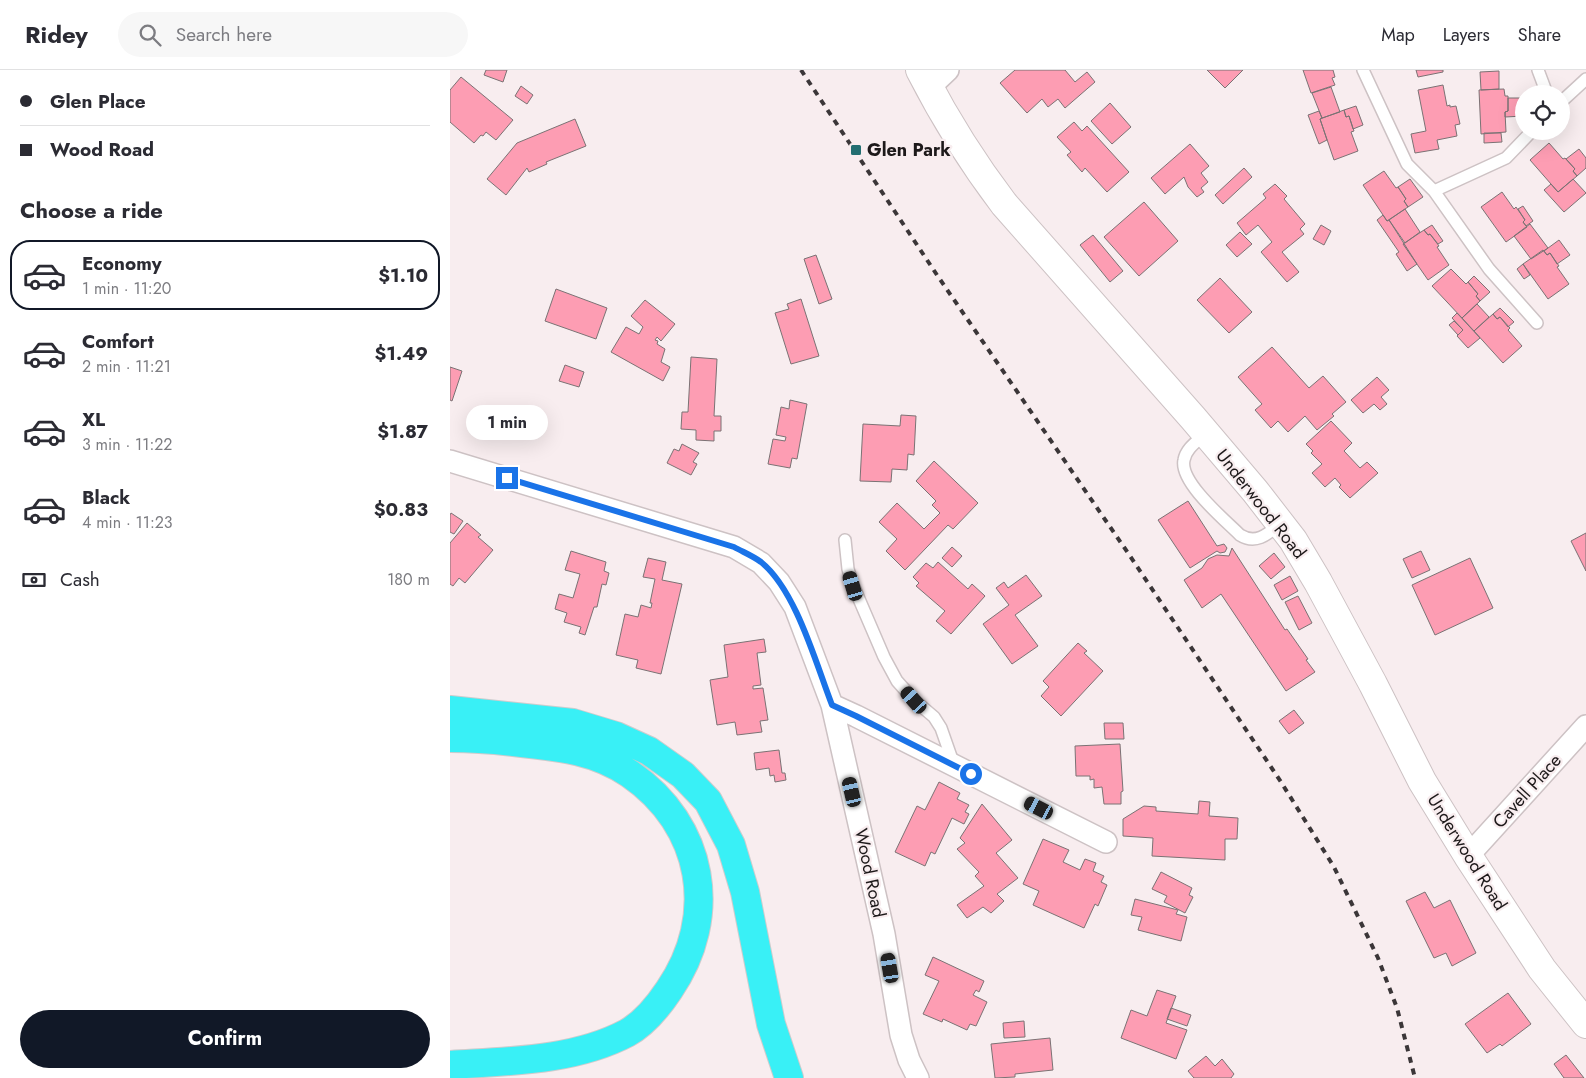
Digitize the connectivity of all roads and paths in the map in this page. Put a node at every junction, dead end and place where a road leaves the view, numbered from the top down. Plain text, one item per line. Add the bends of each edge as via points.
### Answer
1 (1363, 70) edge
2 (1538, 70) edge
3 (932, 76) edge
4 (1585, 84) edge
5 (1543, 85) edge
6 (1570, 95) edge
7 (1523, 140) edge
8 (1434, 190) junction
9 (1536, 323) dead end
10 (1206, 433) junction
11 (450, 461) edge
12 (1280, 524) junction
13 (845, 540) dead end
14 (832, 705) junction
15 (450, 710) edge
16 (1586, 726) edge
17 (450, 738) edge
18 (954, 765) junction
19 (1106, 842) dead end
20 (1468, 856) junction
21 (1586, 1024) edge
22 (450, 1065) edge
23 (789, 1078) edge
24 (918, 1078) edge

1 - 8 lane via 1407,164
2 - 5 lane
3 - 10 main road, Underwood Road via 980,172 1004,204
4 - 6 lane
7 - 8 lane via 1506,158
8 - 9 lane via 1489,268
10 - 12 main road, Underwood Road
10 - 12 lane via 1188,450 1184,460 1185,471 1198,493 1247,539 1258,539
11 - 14 street, Wood Road via 734,547 762,563 795,607
12 - 20 main road, Underwood Road via 1318,582 1422,781
13 - 18 lane via 853,586 884,657 898,681 937,723
14 - 18 street
14 - 24 street, Wood Road via 884,934 902,1035
15 - 23 highway via 573,723 616,736 649,752 684,775 708,801 731,845 745,892 771,1024
16 - 20 street, Cavell Place
17 - 22 highway via 567,748 599,758 629,774 660,800 684,833 696,868 699,899 696,934 681,973 657,1008 629,1032 595,1047 555,1055
18 - 19 street
20 - 21 main road, Underwood Road via 1542,969

